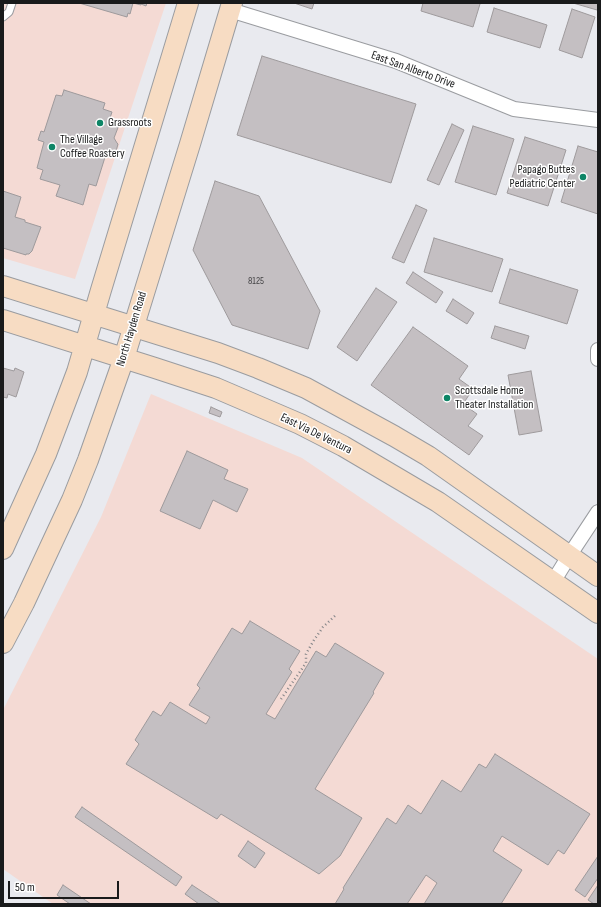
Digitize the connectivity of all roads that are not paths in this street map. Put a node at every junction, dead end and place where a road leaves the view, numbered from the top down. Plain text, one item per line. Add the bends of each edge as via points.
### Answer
1 (12, 3) edge
2 (188, 3) edge
3 (231, 7) edge
4 (6, 10) edge
5 (3, 17) edge
6 (598, 120) edge
7 (3, 286) edge
8 (94, 315) junction
9 (3, 320) edge
10 (133, 327) junction
11 (85, 346) junction
12 (598, 350) edge
13 (124, 358) junction
14 (598, 360) edge
15 (598, 512) edge
16 (3, 549) edge
17 (569, 556) junction
18 (598, 576) edge
19 (554, 582) junction
20 (598, 613) edge
21 (3, 643) edge

1 - 4 lane
2 - 8 main road
3 - 6 street, East San Alberto Drive via 396,61 514,109
3 - 10 main road, North Hayden Road
4 - 5 lane
7 - 8 main road
8 - 10 main road
8 - 11 main road
9 - 11 main road, East Via De Ventura
10 - 13 main road, North Hayden Road
10 - 17 main road via 238,360 306,388 428,456
11 - 13 main road, East Via De Ventura
11 - 16 main road via 46,454
12 - 14 street
13 - 19 main road, East Via De Ventura via 216,388 300,424 343,446 438,502
13 - 21 main road, North Hayden Road via 74,493
15 - 17 street
17 - 18 main road
17 - 19 street
19 - 20 main road, East Via De Ventura

